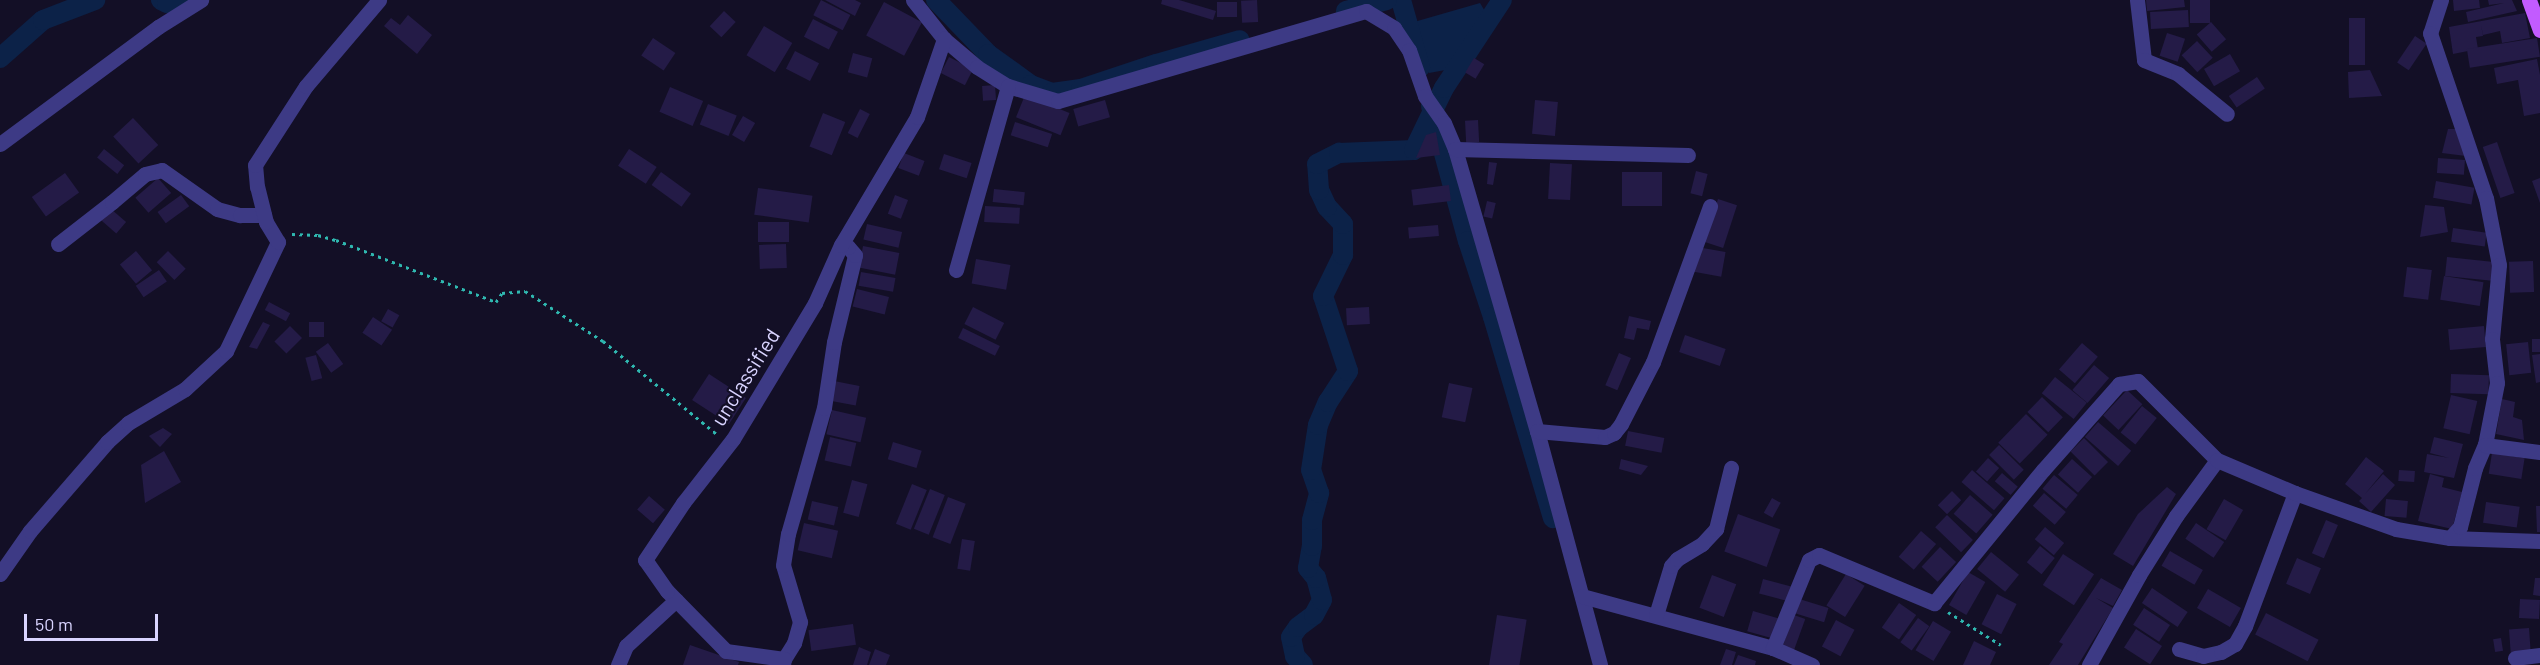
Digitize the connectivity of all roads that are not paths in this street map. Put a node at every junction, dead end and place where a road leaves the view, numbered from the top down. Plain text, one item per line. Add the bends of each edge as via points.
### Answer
1 (201, 0) edge
2 (379, 0) edge
3 (913, 0) edge
4 (2137, 0) edge
5 (2441, 0) edge
6 (2529, 0) edge
7 (1366, 5) edge
8 (2540, 30) edge
9 (944, 39) junction
10 (1008, 86) junction
11 (2227, 114) dead end
12 (0, 144) edge
13 (1455, 149) junction
14 (1688, 154) dead end
15 (1710, 206) dead end
16 (264, 214) junction
17 (58, 244) dead end
18 (841, 245) junction
19 (956, 270) dead end
20 (1537, 431) junction
21 (2485, 445) junction
22 (2540, 452) edge
23 (2217, 460) junction
24 (1731, 468) dead end
25 (2295, 493) junction
26 (2450, 538) junction
27 (2540, 541) edge
28 (0, 574) edge
29 (1582, 596) junction
30 (676, 600) junction
31 (1656, 615) junction
32 (1773, 648) junction
33 (2179, 648) dead end
34 (2540, 655) edge
35 (2515, 658) dead end
36 (783, 662) edge
37 (618, 665) edge
38 (1600, 665) edge
39 (1812, 665) edge
40 (2089, 665) edge

1 - 12 street via 158,27
2 - 16 street via 306,86 255,165
3 - 9 street
4 - 11 street via 2144,60 2178,74
5 - 21 street via 2430,33 2486,198 2499,265 2492,339 2497,383
6 - 8 main road
7 - 10 street via 1058,102
7 - 13 street via 1394,28 1409,50 1425,96
9 - 10 street
9 - 18 street, unclassified via 917,117
10 - 19 street
13 - 14 street
13 - 20 street
15 - 20 street via 1653,362 1621,424 1605,437
16 - 17 street via 240,215 217,209 162,170 145,174
16 - 28 street via 278,242 226,351 185,389 128,423 107,442 30,531
18 - 30 street, unclassified via 815,303 729,443 645,560
18 - 36 street via 855,255 834,342 824,408 788,534 783,565 800,622 795,642
20 - 29 street
21 - 22 street
21 - 26 street via 2460,527
23 - 25 street
23 - 32 street via 2138,381 2119,384 1934,603 1813,556 1794,592
23 - 40 street via 2139,575
24 - 31 street via 1716,529 1671,566
25 - 26 street via 2396,529
25 - 33 street via 2235,644 2203,656
26 - 27 street
29 - 31 street
29 - 38 street
30 - 36 street, unclassified via 726,651
30 - 37 street via 626,646
31 - 32 street
32 - 39 street
34 - 35 street

